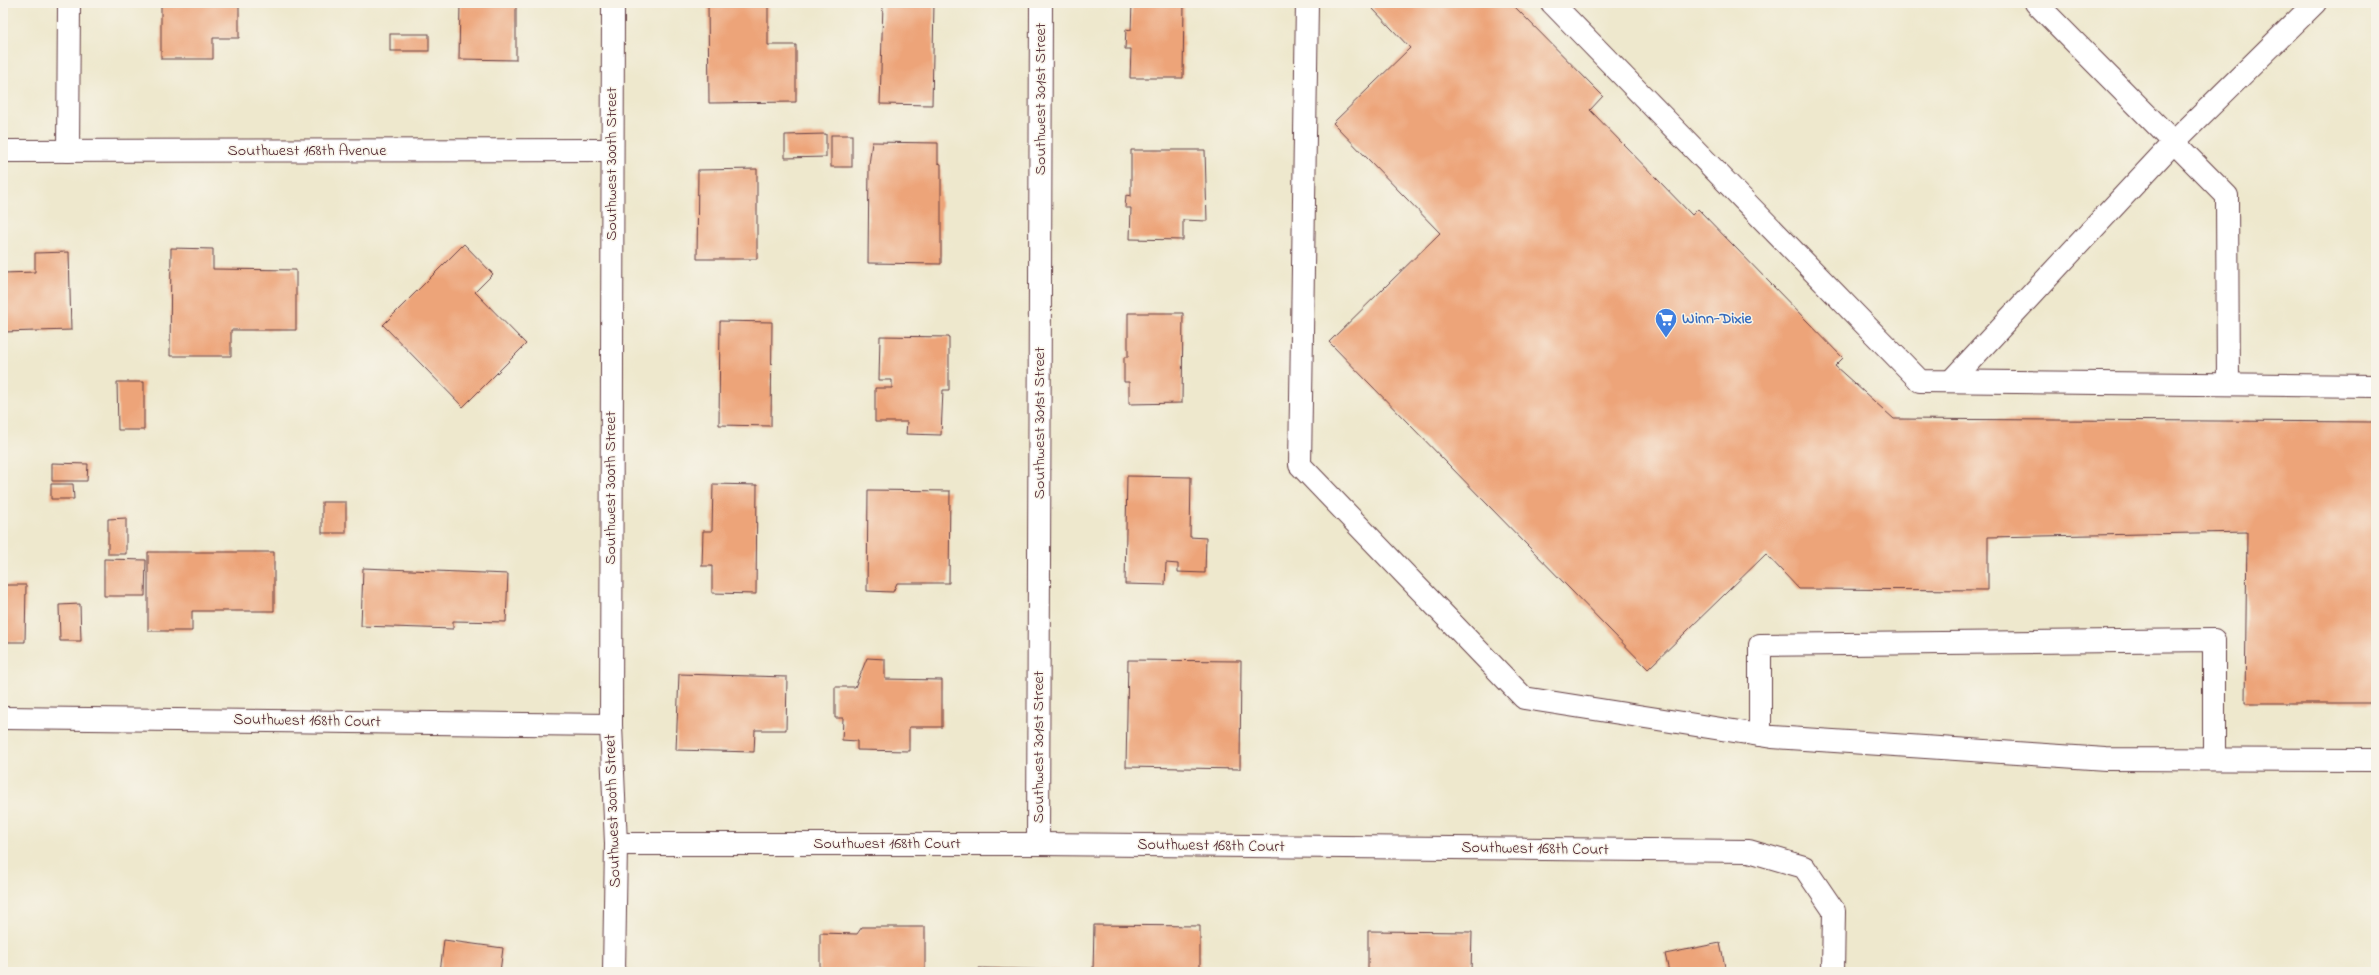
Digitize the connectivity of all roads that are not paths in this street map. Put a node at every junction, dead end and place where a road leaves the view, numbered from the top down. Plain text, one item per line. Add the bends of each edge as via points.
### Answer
1 (69, 3) edge
2 (613, 3) edge
3 (1041, 3) edge
4 (1306, 3) edge
5 (1552, 3) edge
6 (2036, 3) edge
7 (2315, 3) edge
8 (2174, 142) junction
9 (611, 150) junction
10 (3, 151) edge
11 (68, 151) junction
12 (1951, 381) junction
13 (2228, 384) junction
14 (2376, 386) edge
15 (3, 718) edge
16 (611, 725) junction
17 (1760, 735) junction
18 (2214, 759) junction
19 (2376, 760) edge
20 (616, 844) junction
21 (1038, 844) junction
22 (614, 972) edge
23 (1833, 972) edge

1 - 11 street
2 - 9 street, Southwest 300th Street
3 - 21 street, Southwest 301st Street
4 - 17 street via 1300,465 1524,698
5 - 12 street via 1920,381
6 - 8 street
7 - 8 street
8 - 12 street
8 - 13 street via 2227,196
9 - 11 street, Southwest 168th Avenue
9 - 16 street, Southwest 300th Street
10 - 11 street, Southwest 168th Avenue
12 - 13 street
13 - 14 street
15 - 16 street, Southwest 168th Court
16 - 20 street, Southwest 300th Street
17 - 18 street via 2106,759
17 - 18 street via 1760,645 2214,640
18 - 19 street
20 - 21 street, Southwest 168th Court
20 - 22 street, Southwest 300th Street
21 - 23 street, Southwest 168th Court via 1749,851 1804,868 1834,911

